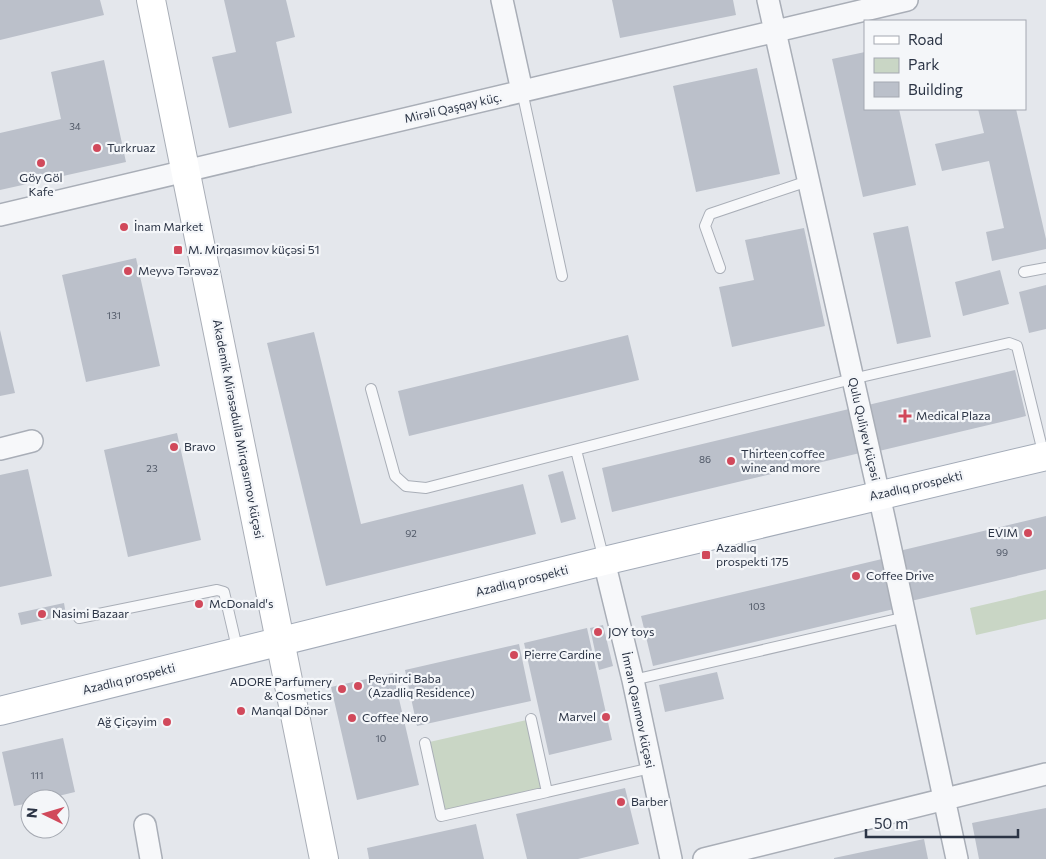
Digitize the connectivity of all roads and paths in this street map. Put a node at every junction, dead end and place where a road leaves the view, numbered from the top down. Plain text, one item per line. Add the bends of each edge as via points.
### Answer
1 (151, 0) edge
2 (502, 0) edge
3 (768, 0) edge
4 (902, 1) edge
5 (775, 30) junction
6 (522, 91) junction
7 (186, 171) junction
8 (808, 181) junction
9 (0, 216) edge
10 (720, 268) dead end
11 (1046, 268) edge
12 (1024, 272) dead end
13 (562, 276) dead end
14 (852, 378) junction
15 (372, 389) dead end
16 (32, 441) dead end
17 (0, 450) edge
18 (576, 450) junction
19 (1045, 456) edge
20 (879, 495) junction
21 (604, 561) junction
22 (906, 617) junction
23 (80, 618) dead end
24 (280, 642) junction
25 (238, 652) junction
26 (633, 680) junction
27 (0, 711) edge
28 (531, 719) dead end
29 (425, 743) dead end
30 (651, 768) junction
31 (1046, 774) edge
32 (547, 792) junction
33 (945, 798) junction
34 (145, 825) dead end
35 (151, 859) edge
36 (324, 859) edge
37 (671, 859) edge
38 (704, 859) edge
39 (957, 859) edge

1 - 7 main road, Akademik Mirəsədulla Mirqasımov küçəsi
2 - 6 street
3 - 5 street, Qulu Quliyev küçəsi
4 - 5 street, Mirəli Qaşqay küç.
5 - 6 street, Mirəli Qaşqay küç.
5 - 8 street, Qulu Quliyev küçəsi
6 - 7 street, Mirəli Qaşqay küç.
6 - 13 lane
7 - 9 street, Mirəli Qaşqay küç.
7 - 24 main road, Akademik Mirəsədulla Mirqasımov küçəsi
8 - 10 lane via 710,214 705,226
8 - 14 street, Qulu Quliyev küçəsi
11 - 12 lane
14 - 18 lane
14 - 19 lane via 1009,343 1016,346
14 - 20 street, Qulu Quliyev küçəsi
15 - 18 lane via 395,476 406,486 426,488
16 - 17 street
18 - 21 lane
19 - 20 main road, Azadlıq prospekti
20 - 21 main road, Azadlıq prospekti
20 - 22 street, Qulu Quliyev küçəsi
21 - 24 main road, Azadlıq prospekti
21 - 26 street, İmran Qasımov küçəsi
22 - 26 lane
22 - 33 street, Qulu Quliyev küçəsi
23 - 25 lane via 217,590 224,592
24 - 25 main road, Azadlıq prospekti
24 - 36 main road, Akademik Mirəsədulla Mirqasımov küçəsi
25 - 27 main road, Azadlıq prospekti
26 - 30 street, İmran Qasımov küçəsi
28 - 32 lane
29 - 32 lane via 442,816
30 - 32 lane
30 - 37 street, İmran Qasımov küçəsi
31 - 33 street
33 - 38 street
33 - 39 street, Qulu Quliyev küçəsi
34 - 35 street

